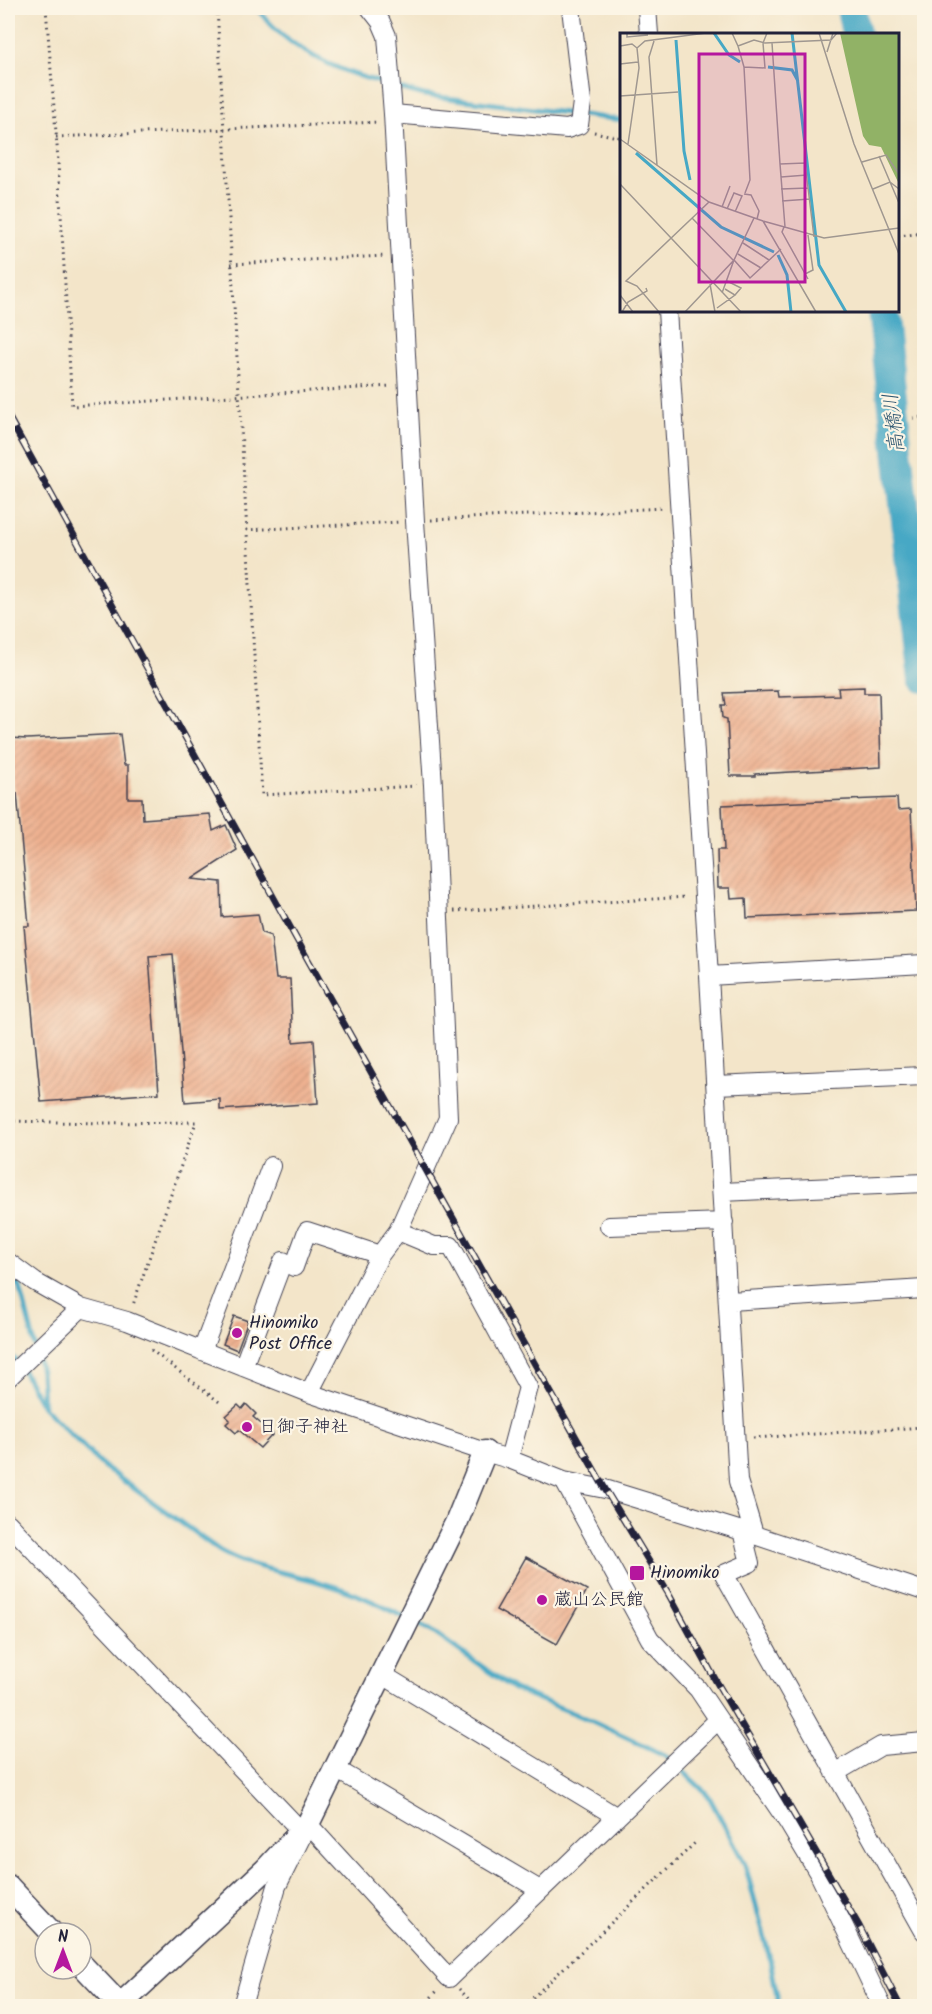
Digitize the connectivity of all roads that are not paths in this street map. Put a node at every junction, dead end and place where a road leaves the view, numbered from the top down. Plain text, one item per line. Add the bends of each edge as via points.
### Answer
1 (370, 8) edge
2 (571, 8) edge
3 (647, 8) edge
4 (649, 33) edge
5 (393, 114) junction
6 (667, 312) edge
7 (924, 964) edge
8 (710, 976) junction
9 (924, 1076) edge
10 (716, 1085) junction
11 (272, 1166) dead end
12 (924, 1183) edge
13 (722, 1192) junction
14 (724, 1222) junction
15 (609, 1226) dead end
16 (398, 1231) junction
17 (380, 1255) junction
18 (8, 1262) edge
19 (924, 1289) edge
20 (729, 1301) junction
21 (81, 1308) junction
22 (202, 1350) junction
23 (243, 1367) junction
24 (10, 1376) edge
25 (309, 1393) junction
26 (485, 1452) junction
27 (509, 1459) junction
28 (564, 1481) junction
29 (8, 1523) edge
30 (748, 1533) junction
31 (924, 1591) edge
32 (383, 1675) junction
33 (718, 1720) junction
34 (924, 1742) edge
35 (336, 1769) junction
36 (836, 1773) junction
37 (617, 1817) junction
38 (305, 1827) junction
39 (8, 1886) edge
40 (540, 1890) junction
41 (41, 1921) edge
42 (924, 1931) edge
43 (93, 1977) edge
44 (248, 2005) edge
45 (120, 2006) edge
46 (882, 2007) edge

1 - 5 street via 387,36
2 - 5 street via 582,102 579,122 567,129
3 - 4 street
5 - 16 street via 440,912 448,1119
6 - 8 street
7 - 8 street
8 - 10 street
9 - 10 street
10 - 13 street
11 - 22 street
12 - 13 street
13 - 14 street
14 - 15 street
14 - 20 street
16 - 17 street
16 - 27 street via 434,1246 451,1246 528,1387
17 - 23 street via 307,1231 294,1268 282,1261
17 - 25 street
18 - 21 street
19 - 20 street
20 - 30 street via 738,1481
21 - 22 street
21 - 24 street
22 - 23 street
23 - 25 street
25 - 26 street
26 - 27 street
26 - 32 street via 457,1521
27 - 28 street
28 - 30 street via 605,1489
28 - 33 street via 650,1639 698,1689
29 - 38 street
30 - 31 street
30 - 36 street via 750,1563 724,1574
32 - 35 street
32 - 37 street
33 - 37 street
33 - 46 street via 819,1874
34 - 36 street via 881,1746
35 - 38 street
35 - 40 street
36 - 42 street
37 - 40 street
38 - 40 street via 448,1978
38 - 44 street via 277,1886
38 - 45 street
39 - 41 street
43 - 45 street

